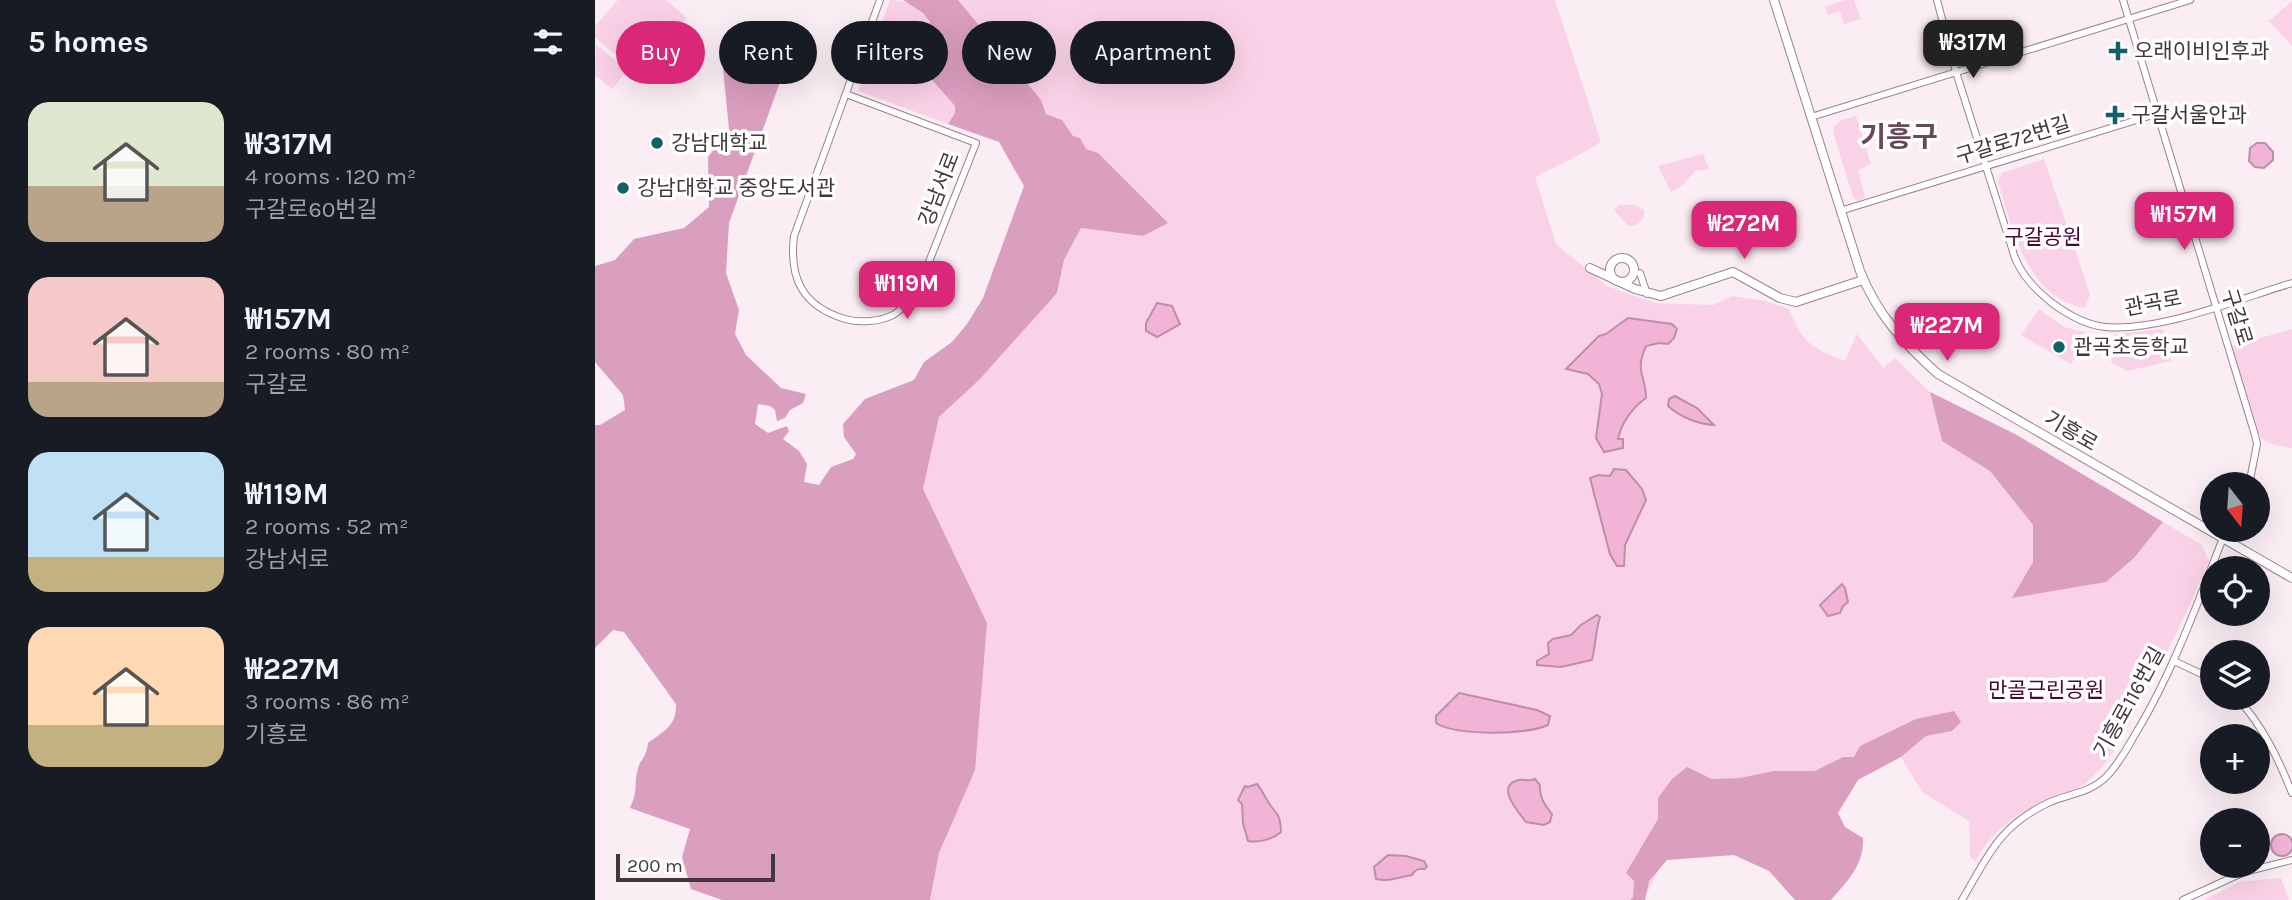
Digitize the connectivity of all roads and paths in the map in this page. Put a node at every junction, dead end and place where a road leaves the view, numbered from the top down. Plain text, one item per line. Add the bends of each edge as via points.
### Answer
1 (880, 0) edge
2 (1774, 0) edge
3 (1937, 0) edge
4 (2123, 0) edge
5 (2190, 0) edge
6 (2128, 19) junction
7 (1957, 72) junction
8 (846, 94) junction
9 (2156, 114) junction
10 (1811, 117) junction
11 (1986, 166) junction
12 (1840, 211) junction
13 (1590, 268) dead end
14 (1640, 273) dead end
15 (1863, 280) junction
16 (2292, 283) edge
17 (1647, 294) junction
18 (2216, 306) junction
19 (2252, 472) edge
20 (2200, 525) edge
21 (2221, 542) edge
22 (2230, 542) edge
23 (2292, 578) edge
24 (2174, 661) junction
25 (2200, 673) edge
26 (2249, 710) edge
27 (2292, 793) edge
28 (2292, 860) edge
29 (1962, 900) edge
30 (2183, 900) edge

1 - 8 street, 강남서로
2 - 10 main road, 기흥로
3 - 7 street, 관곡로
4 - 6 street, 구갈로
5 - 6 street
6 - 7 street
6 - 9 street, 구갈로
7 - 10 street
7 - 11 street, 관곡로
8 - 8 street, 강남서로 via 794,236 792,254 794,271 808,299 836,316 872,320 893,315 912,298 976,143
9 - 11 street, 구갈로72번길
9 - 18 street, 구갈로
10 - 12 main road, 기흥로
11 - 12 street, 구갈로72번길
11 - 18 street, 관곡로 via 2018,267 2032,285 2068,314 2104,327 2138,327
12 - 15 main road, 기흥로
13 - 17 main road
14 - 17 street
15 - 17 main road via 1796,302 1733,272 1661,296
15 - 20 main road, 기흥로 via 1894,331 1938,374
16 - 18 street, 관곡로
18 - 19 street, 구갈로 via 2257,444
21 - 24 street, 기흥로116번길
22 - 23 main road, 기흥로
24 - 25 street
24 - 29 street, 기흥로116번길 via 2118,763 2092,787 2034,810 2013,825 1994,844
26 - 27 street via 2277,755
28 - 30 street via 2244,872

